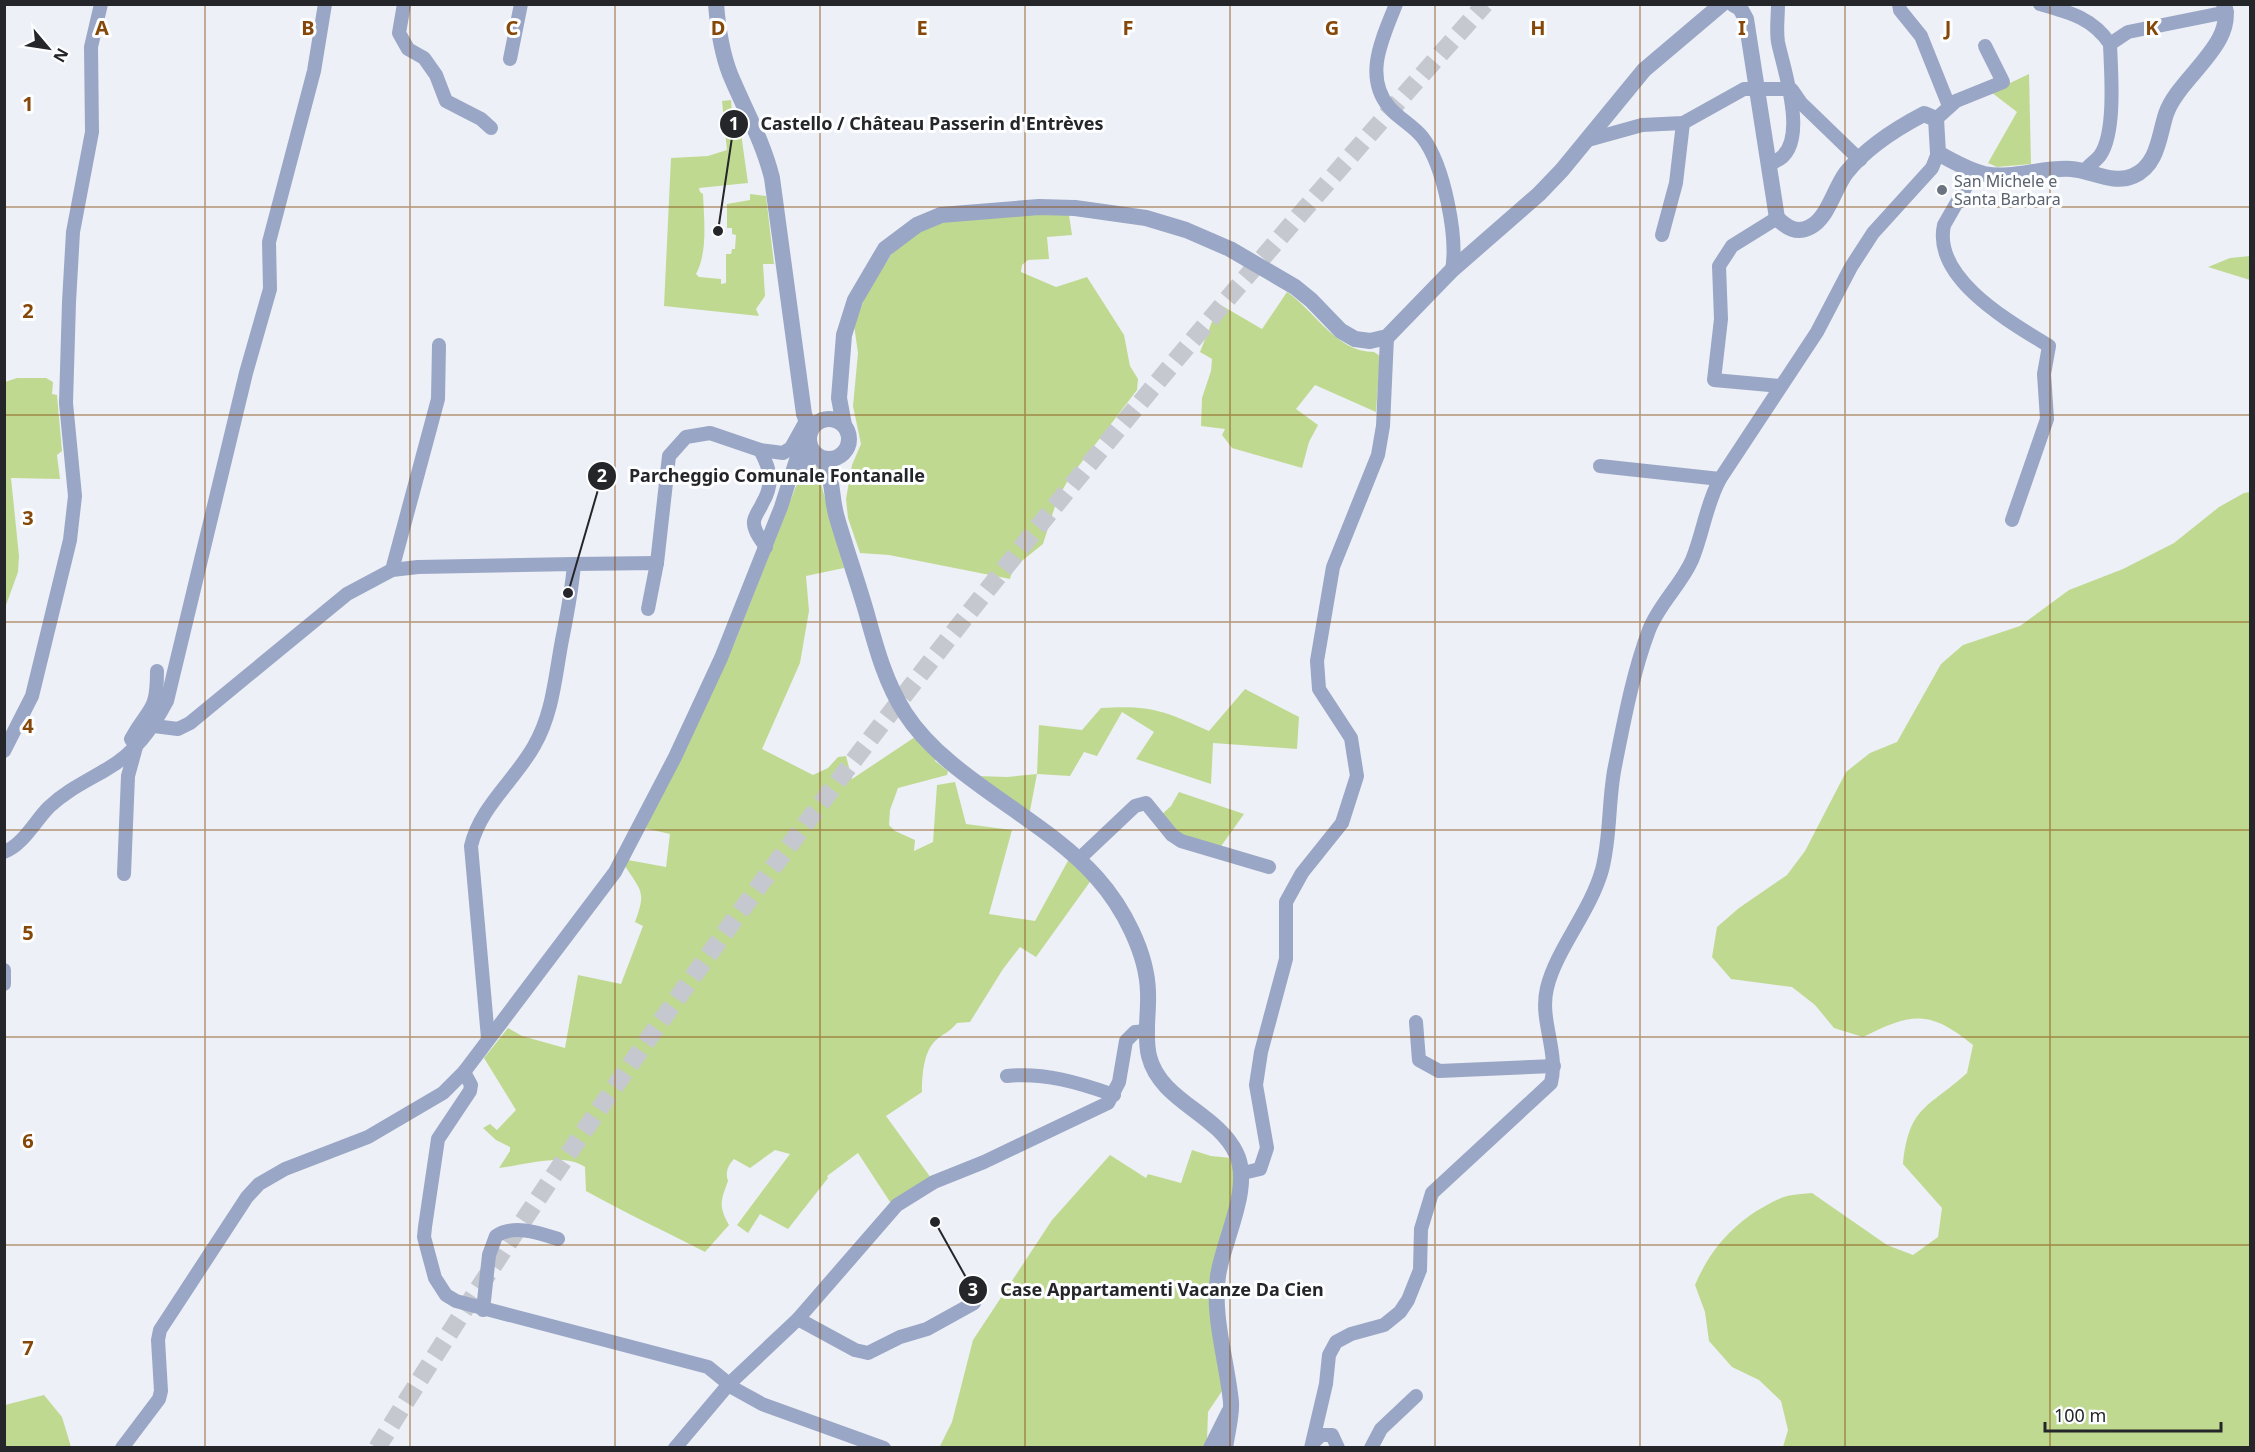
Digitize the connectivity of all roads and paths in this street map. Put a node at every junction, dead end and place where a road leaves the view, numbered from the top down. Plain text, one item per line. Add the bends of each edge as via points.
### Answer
1 (101, 4) edge
2 (325, 4) edge
3 (404, 4) edge
4 (521, 4) edge
5 (716, 4) edge
6 (1396, 4) edge
7 (1722, 4) edge
8 (1733, 4) edge
9 (1778, 4) edge
10 (1899, 4) edge
11 (2040, 4) edge
12 (2226, 8) edge
13 (2110, 44) junction
14 (1985, 46) dead end
15 (510, 59) dead end
16 (1758, 88) junction
17 (1791, 89) junction
18 (1949, 106) junction
19 (1936, 119) junction
20 (1683, 123) junction
21 (490, 128) dead end
22 (1588, 140) junction
23 (1938, 153) junction
24 (1860, 160) junction
25 (1770, 162) junction
26 (1975, 171) junction
27 (2085, 171) junction
28 (1778, 218) junction
29 (1662, 235) dead end
30 (1452, 270) junction
31 (1387, 338) junction
32 (439, 345) dead end
33 (1781, 386) junction
34 (803, 396) junction
35 (839, 398) junction
36 (825, 419) junction
37 (844, 425) junction
38 (812, 441) junction
39 (760, 450) junction
40 (843, 452) junction
41 (1600, 466) dead end
42 (1720, 479) junction
43 (834, 491) junction
44 (2012, 520) dead end
45 (766, 547) junction
46 (657, 563) junction
47 (574, 564) junction
48 (392, 570) junction
49 (648, 609) dead end
50 (157, 671) dead end
51 (154, 726) junction
52 (136, 747) junction
53 (4, 751) edge
54 (4, 852) edge
55 (1079, 859) junction
56 (1269, 867) dead end
57 (124, 874) dead end
58 (4, 970) edge
59 (4, 984) edge
60 (1416, 1022) dead end
61 (1148, 1031) junction
62 (488, 1038) junction
63 (1554, 1066) junction
64 (464, 1072) junction
65 (1008, 1076) dead end
66 (1114, 1095) junction
67 (1243, 1173) junction
68 (558, 1239) dead end
69 (974, 1303) dead end
70 (483, 1310) junction
71 (798, 1319) junction
72 (729, 1384) junction
73 (1416, 1396) dead end
74 (1231, 1406) junction
75 (1312, 1445) edge
76 (122, 1448) edge
77 (675, 1448) edge
78 (884, 1448) edge
79 (1210, 1448) edge
80 (1225, 1448) edge
81 (1338, 1448) edge
82 (1371, 1448) edge

1 - 53 street via 91,47 92,132 74,232 69,302 66,403 75,496 70,540 32,696
2 - 51 street via 314,71 269,242 270,289 167,701
3 - 21 street via 399,33 408,49 424,58 446,101
4 - 15 street
5 - 34 street via 719,38 729,73 772,178
6 - 30 street via 1376,56 1378,86 1390,108 1422,137 1432,153 1455,240
7 - 22 street via 1644,70
8 - 16 street via 1746,19
9 - 17 street via 1778,37
10 - 18 street via 1921,36
11 - 13 street via 2076,14 2093,24
12 - 13 street via 2128,32
12 - 27 street via 2220,37 2206,60 2177,91 2149,164 2132,177 2117,179
13 - 27 street via 2107,136 2102,153
14 - 18 street via 2002,82
16 - 17 street
16 - 20 street via 1734,92
16 - 25 street
17 - 24 street via 1800,103
17 - 25 street via 1794,111 1790,139 1781,155
18 - 19 street
19 - 23 street
19 - 24 street via 1924,114 1905,124
20 - 22 street via 1642,125
20 - 29 street via 1676,183
22 - 30 street via 1539,194
23 - 26 street
23 - 33 street via 1932,168 1874,233 1851,267 1817,332
24 - 28 street via 1846,173 1815,225 1797,231
25 - 28 street
26 - 27 street
26 - 44 street via 1944,225 1942,234 1948,255 1971,293 2049,346 2044,374 2047,419
28 - 33 street via 1732,246 1719,266 1721,319 1714,380
30 - 31 street
31 - 35 street via 1370,341 1348,335 1295,287 1230,249 1146,218 1075,208 962,212 917,225 885,249 865,279 844,335
31 - 67 street via 1378,455 1333,567 1317,661 1319,689 1351,738 1357,776 1342,823 1302,873 1286,902 1286,959 1256,1084 1267,1148 1260,1169
32 - 48 street via 438,399
33 - 42 street
34 - 36 street via 812,411
34 - 38 street
35 - 36 street
35 - 37 street
36 - 37 street
36 - 38 street
37 - 40 street via 849,438
38 - 39 street via 783,453
38 - 40 street via 832,459
38 - 43 street via 828,469
38 - 45 street via 799,453
39 - 45 street via 770,468 771,482 754,522
39 - 46 street via 710,434 686,438 669,456
40 - 43 street
41 - 42 street
42 - 63 street via 1711,494 1687,571 1649,629 1615,768 1603,867 1593,896 1546,991
43 - 55 street via 835,514 877,653 907,717 966,774
45 - 62 street via 721,658 615,872
46 - 47 street
46 - 49 street
47 - 48 street
47 - 62 street via 549,712 524,761 479,822 471,846
48 - 51 street via 347,594 190,723 178,729
50 - 52 street via 154,707 131,739
51 - 52 street
52 - 54 street via 65,794 18,843
52 - 57 street via 128,776
55 - 56 street via 1135,806 1146,803 1181,841
55 - 61 street via 1098,879 1132,934 1147,975
58 - 59 street
60 - 63 street via 1419,1060 1439,1071
61 - 66 street via 1135,1032 1126,1041
61 - 67 street via 1149,1057 1155,1071 1166,1087 1225,1137 1236,1150
62 - 64 street
63 - 75 street via 1547,1088 1432,1193 1421,1229 1420,1270 1400,1312 1384,1325 1336,1342 1329,1355
64 - 70 street via 470,1091 438,1139 424,1238 440,1288 456,1301
64 - 76 street via 443,1093 368,1137 285,1169 259,1184 247,1197 160,1329 159,1399
65 - 66 street via 1044,1076
66 - 71 street via 1108,1103 1074,1121 934,1182 907,1198 879,1224
67 - 74 street via 1218,1276 1217,1301
68 - 70 street via 508,1230 496,1236 489,1255
69 - 71 street via 927,1329 868,1353
70 - 72 street via 708,1367
71 - 72 street
72 - 77 street
72 - 78 street via 762,1404
73 - 82 street via 1381,1429
74 - 79 street
74 - 80 street
75 - 81 street via 1321,1435 1332,1435

